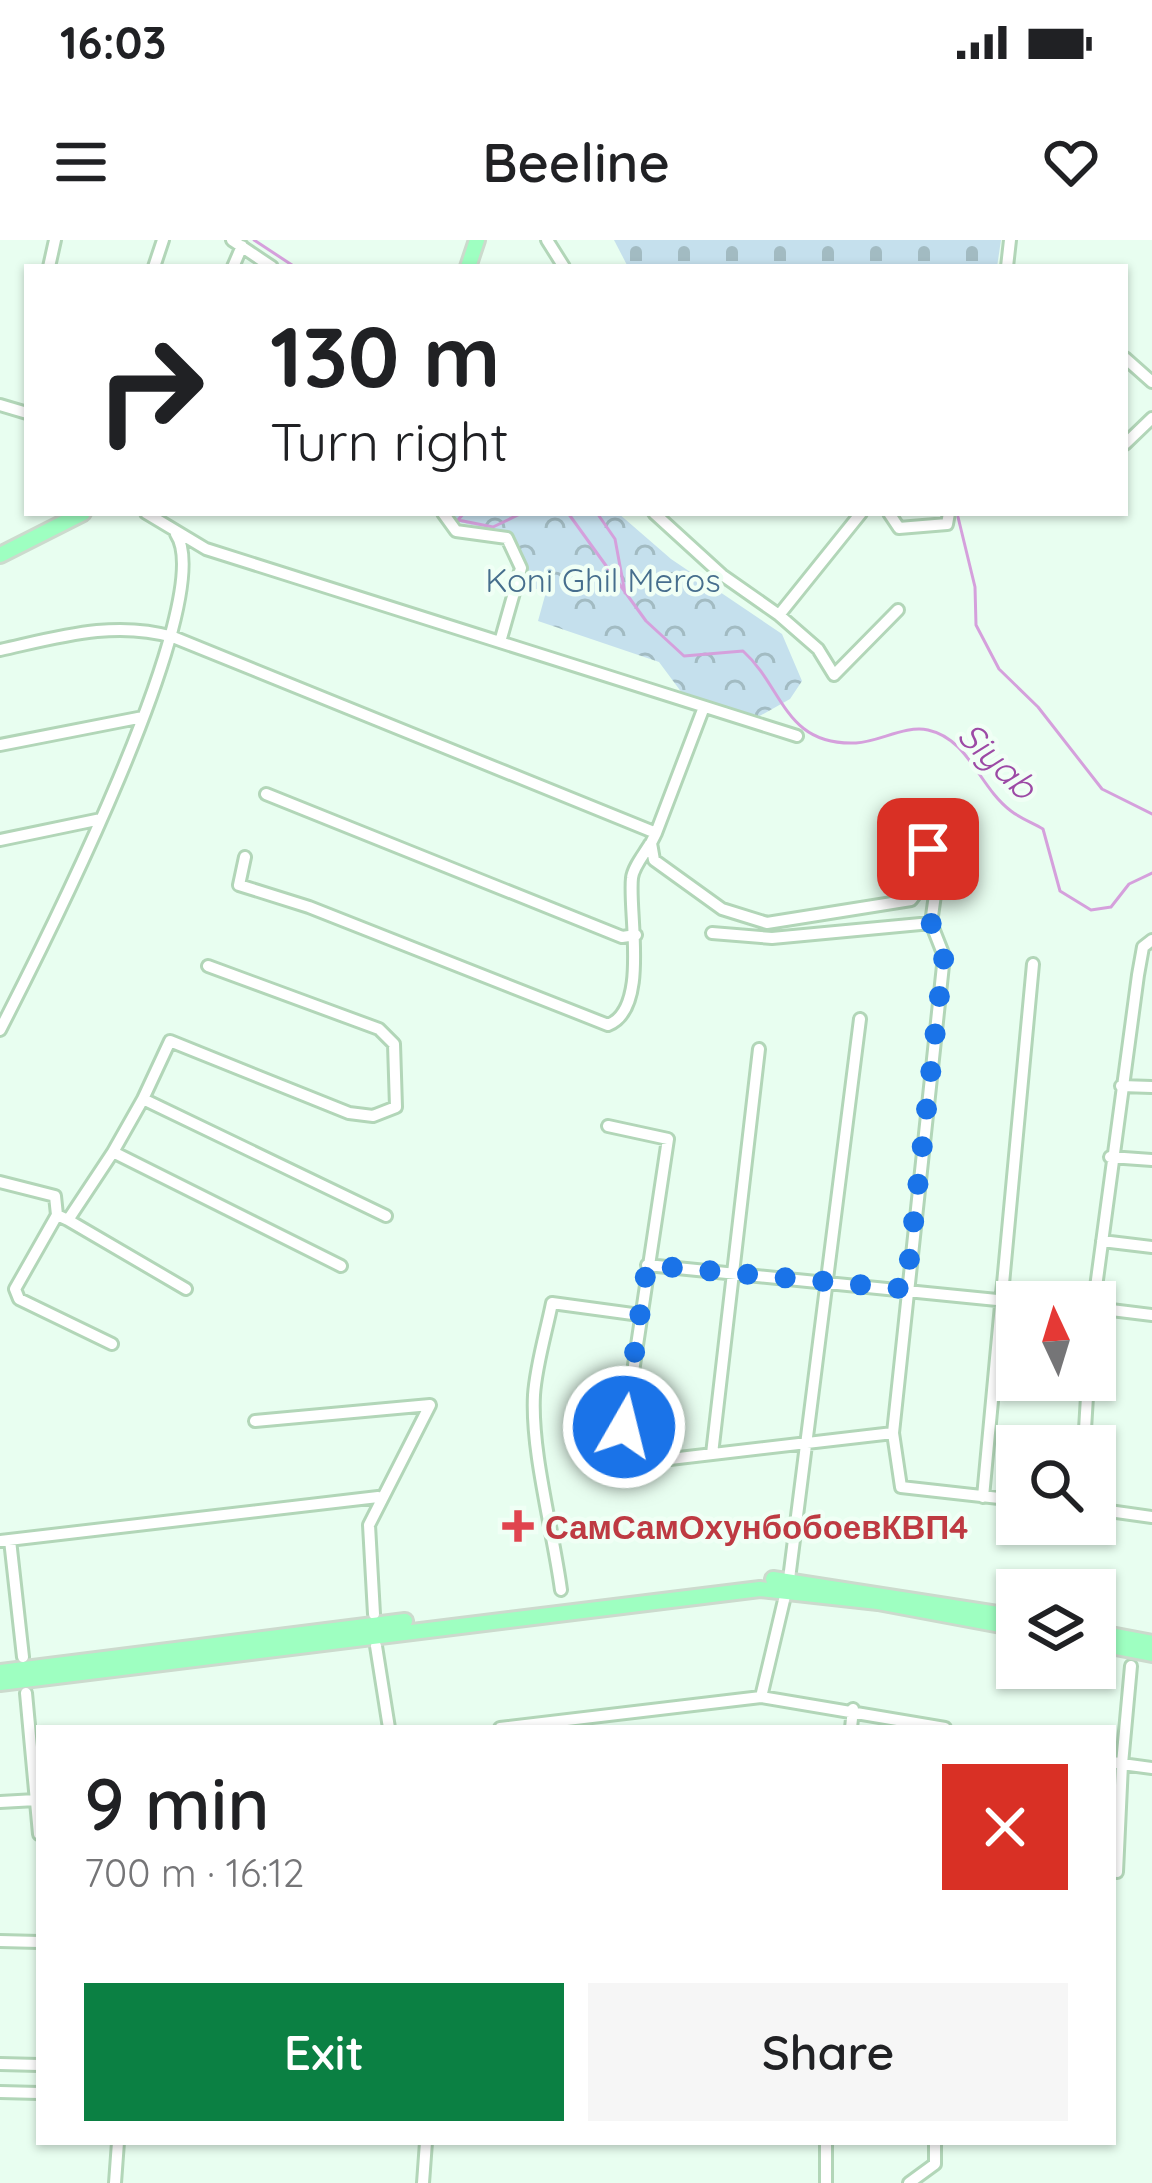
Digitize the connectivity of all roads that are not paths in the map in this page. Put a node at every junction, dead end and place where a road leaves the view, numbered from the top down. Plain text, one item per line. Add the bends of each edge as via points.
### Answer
1 (1010, 240) edge
2 (237, 243) edge
3 (268, 264) edge
4 (1011, 264) edge
5 (1128, 361) edge
6 (1152, 382) edge
7 (1152, 418) edge
8 (1128, 441) edge
9 (77, 516) edge
10 (152, 516) edge
11 (445, 516) edge
12 (657, 516) edge
13 (859, 516) edge
14 (891, 516) edge
15 (948, 516) edge
16 (168, 525) junction
17 (0, 555) edge
18 (898, 610) dead end
19 (778, 615) junction
20 (173, 637) junction
21 (500, 642) junction
22 (0, 650) edge
23 (704, 706) junction
24 (143, 717) junction
25 (797, 736) dead end
26 (0, 745) edge
27 (266, 794) dead end
28 (101, 819) junction
29 (653, 838) junction
30 (0, 840) edge
31 (934, 844) dead end
32 (244, 857) dead end
33 (926, 859) junction
34 (931, 923) junction
35 (712, 933) dead end
36 (636, 935) junction
37 (1152, 940) edge
38 (1033, 964) dead end
39 (208, 966) dead end
40 (860, 1019) dead end
41 (0, 1030) edge
42 (759, 1048) dead end
43 (1121, 1086) junction
44 (1152, 1087) edge
45 (143, 1099) junction
46 (608, 1126) dead end
47 (113, 1152) junction
48 (1110, 1157) junction
49 (1152, 1160) edge
50 (0, 1182) edge
51 (386, 1216) dead end
52 (63, 1218) junction
53 (1102, 1240) junction
54 (1152, 1247) edge
55 (647, 1265) junction
56 (341, 1266) dead end
57 (736, 1274) junction
58 (1011, 1281) edge
59 (1098, 1281) edge
60 (824, 1286) junction
61 (186, 1289) dead end
62 (906, 1289) junction
63 (996, 1300) edge
64 (1116, 1309) edge
65 (640, 1315) junction
66 (1152, 1316) edge
67 (112, 1343) dead end
68 (996, 1400) edge
69 (255, 1420) dead end
70 (893, 1432) junction
71 (806, 1443) junction
72 (712, 1454) junction
73 (378, 1497) junction
74 (982, 1497) junction
75 (996, 1498) edge
76 (1116, 1512) edge
77 (1152, 1517) edge
78 (5, 1540) edge
79 (788, 1584) junction
80 (561, 1590) dead end
81 (374, 1613) dead end
82 (996, 1614) edge
83 (996, 1624) edge
84 (1116, 1636) edge
85 (1152, 1643) edge
86 (376, 1646) dead end
87 (1116, 1647) edge
88 (1152, 1654) edge
89 (23, 1657) dead end
90 (1131, 1666) dead end
91 (0, 1672) edge
92 (0, 1683) edge
93 (26, 1693) dead end
94 (761, 1697) junction
95 (853, 1709) junction
96 (389, 1725) edge
97 (525, 1725) edge
98 (850, 1725) edge
99 (930, 1725) edge
100 (1117, 1763) edge
101 (1152, 1768) edge
102 (36, 1778) edge
103 (36, 1800) edge
104 (0, 1802) edge
105 (1116, 1872) edge
106 (0, 1941) edge
107 (36, 1942) edge
108 (0, 2064) edge
109 (36, 2066) edge
110 (0, 2092) edge
111 (36, 2093) edge
112 (118, 2145) edge
113 (425, 2145) edge
114 (826, 2145) edge
115 (934, 2145) edge
116 (115, 2183) edge
117 (423, 2183) edge
118 (826, 2183) edge
119 (909, 2183) edge

1 - 4 street
2 - 3 street
5 - 6 street
7 - 8 street
9 - 17 main road
10 - 16 street
11 - 21 street via 456,531 507,538 521,568
12 - 19 street
13 - 19 street
14 - 15 street via 913,530 947,524
16 - 20 street via 185,557
16 - 21 street via 206,549
18 - 19 street via 834,675 818,649
20 - 22 street via 141,628 89,630
20 - 24 street
20 - 29 street
21 - 23 street
23 - 25 street
23 - 29 street
24 - 26 street
24 - 28 street
27 - 36 street via 622,937
28 - 30 street
28 - 41 street
29 - 33 street via 654,860 722,909 766,923 911,900
29 - 36 street via 632,876
31 - 33 street
32 - 36 street via 239,885 608,1025 626,1009
33 - 34 street via 935,888
34 - 35 street via 772,938
34 - 62 street via 944,956
37 - 43 street via 1143,947
38 - 58 street
39 - 45 street via 380,1029 394,1043 396,1107 374,1116 349,1113 170,1041
40 - 60 street
42 - 57 street
43 - 44 street
43 - 48 street
45 - 47 street
45 - 51 street
46 - 55 street via 668,1139
47 - 52 street
47 - 56 street
48 - 49 street
48 - 53 street
50 - 52 street via 55,1196
52 - 61 street
52 - 67 street via 16,1288 19,1299
53 - 54 street
53 - 59 street
55 - 57 street
55 - 65 street
57 - 60 street
57 - 72 street
60 - 62 street
60 - 71 street
62 - 63 street
62 - 70 street
64 - 66 street
65 - 72 street via 619,1465
65 - 80 street via 552,1303 534,1393 535,1449
68 - 74 street
69 - 73 street via 430,1405
70 - 71 street
70 - 74 street via 901,1487
71 - 72 street
71 - 79 street
73 - 78 street
73 - 81 street via 369,1525
74 - 75 street
76 - 77 street
78 - 89 street
79 - 82 main road
79 - 83 main road
79 - 91 main road
79 - 92 main road
79 - 94 street
84 - 85 main road
86 - 96 street
87 - 88 main road
90 - 100 street
93 - 102 street
94 - 95 street
94 - 97 street
95 - 98 street
95 - 99 street
100 - 101 street
100 - 105 street
102 - 103 street
103 - 104 street
106 - 107 street
108 - 109 street
110 - 111 street
112 - 116 street
113 - 117 street
114 - 118 street
115 - 119 street via 935,2164

